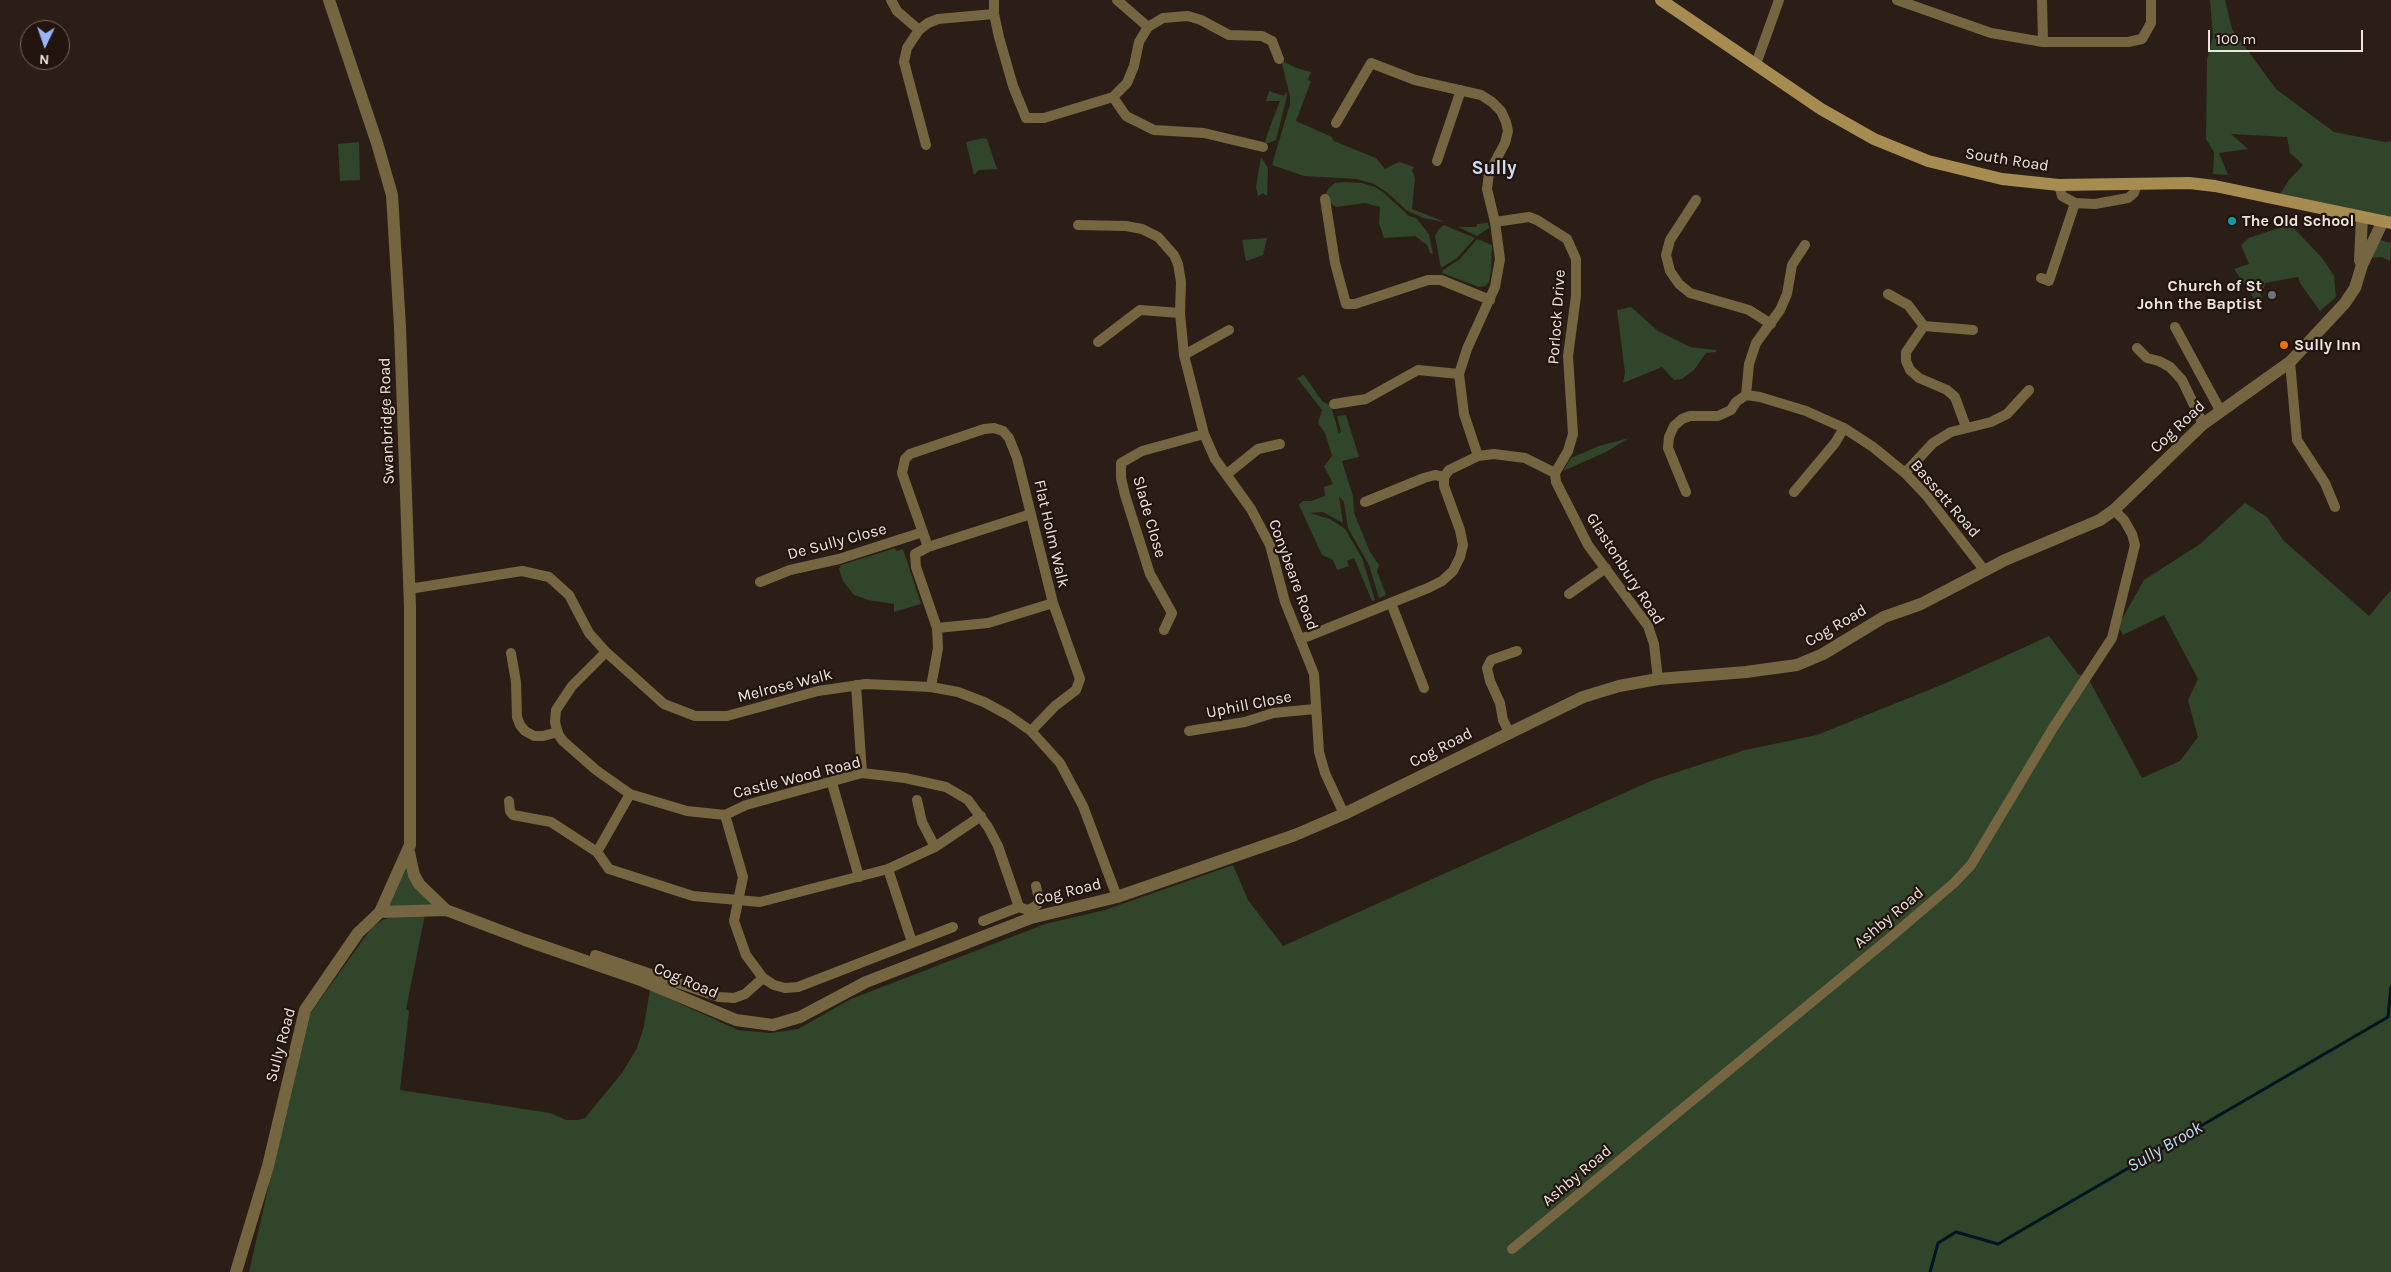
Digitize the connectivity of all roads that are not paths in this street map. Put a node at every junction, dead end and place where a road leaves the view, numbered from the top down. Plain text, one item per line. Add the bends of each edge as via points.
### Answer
1 (329, 0) edge
2 (891, 0) edge
3 (994, 0) edge
4 (1117, 0) edge
5 (1661, 0) edge
6 (1779, 0) edge
7 (1897, 0) edge
8 (2042, 0) edge
9 (2151, 0) edge
10 (994, 14) junction
11 (1148, 27) junction
12 (918, 30) junction
13 (2043, 42) junction
14 (1279, 59) dead end
15 (1756, 64) junction
16 (1461, 90) junction
17 (1113, 97) junction
18 (1336, 123) dead end
19 (926, 145) dead end
20 (1263, 148) dead end
21 (1438, 162) dead end
22 (2137, 184) junction
23 (2059, 185) junction
24 (1325, 200) dead end
25 (1696, 200) dead end
26 (2075, 203) junction
27 (2362, 217) junction
28 (1495, 222) junction
29 (2387, 222) edge
30 (1078, 225) dead end
31 (1805, 245) dead end
32 (2362, 265) junction
33 (2041, 278) dead end
34 (1888, 294) dead end
35 (1490, 300) junction
36 (1180, 313) junction
37 (1771, 324) junction
38 (1924, 326) junction
39 (2175, 327) dead end
40 (1229, 330) dead end
41 (1973, 330) dead end
42 (1098, 342) dead end
43 (2137, 348) dead end
44 (1184, 355) junction
45 (2290, 362) junction
46 (1459, 374) junction
47 (2029, 390) dead end
48 (1746, 395) junction
49 (1334, 404) dead end
50 (2220, 410) junction
51 (2203, 424) junction
52 (1966, 427) junction
53 (1844, 428) junction
54 (1204, 434) junction
55 (1280, 444) dead end
56 (1478, 456) junction
57 (1554, 473) junction
58 (1905, 473) junction
59 (1227, 474) junction
60 (1444, 477) junction
61 (1686, 492) dead end
62 (1794, 492) dead end
63 (1365, 502) dead end
64 (2335, 507) dead end
65 (2114, 510) junction
66 (1031, 514) junction
67 (923, 532) junction
68 (928, 547) junction
69 (1606, 568) junction
70 (1985, 571) junction
71 (760, 582) dead end
72 (409, 589) junction
73 (1569, 594) dead end
74 (1052, 603) junction
75 (1391, 603) junction
76 (937, 628) junction
77 (1164, 630) dead end
78 (1300, 639) junction
79 (1517, 650) dead end
80 (606, 652) junction
81 (511, 653) dead end
82 (1658, 679) junction
83 (856, 685) junction
84 (931, 687) junction
85 (1424, 688) dead end
86 (1315, 709) junction
87 (1031, 731) junction
88 (558, 732) junction
89 (1189, 732) dead end
90 (1509, 732) junction
91 (862, 773) junction
92 (832, 783) junction
93 (630, 794) junction
94 (917, 800) dead end
95 (509, 801) dead end
96 (1344, 814) junction
97 (725, 815) junction
98 (981, 816) junction
99 (935, 846) junction
100 (409, 852) junction
101 (597, 852) junction
102 (888, 869) junction
103 (859, 877) junction
104 (1036, 886) dead end
105 (1118, 897) junction
106 (739, 900) junction
107 (1019, 907) junction
108 (446, 910) junction
109 (380, 912) junction
110 (983, 921) dead end
111 (953, 927) dead end
112 (912, 942) junction
113 (595, 955) dead end
114 (763, 978) junction
115 (1512, 1249) dead end
116 (236, 1272) edge

1 - 72 street, Swanbridge Road via 392,195
2 - 12 street via 897,11
3 - 10 street
4 - 11 street
5 - 15 main road, South Road
6 - 15 street
7 - 13 street via 1992,33
8 - 13 street
9 - 13 street via 2151,23 2142,39 2128,42
10 - 12 street via 938,20
10 - 17 street via 1013,86 1026,118 1044,118
11 - 14 street via 1163,18 1188,16 1229,35 1262,36 1272,41
11 - 17 street via 1139,42 1134,66
12 - 19 street via 907,48 904,62
15 - 23 main road, South Road via 1837,119 1900,150 1966,172
16 - 18 street via 1415,80 1371,63
16 - 21 street
16 - 28 street via 1481,95 1492,102 1506,122 1505,143 1492,164 1487,189
17 - 20 street via 1126,116 1154,130 1204,133
22 - 23 main road, South Road
22 - 26 street via 2134,193 2118,202
22 - 27 main road, South Road via 2215,186
23 - 26 street via 2062,196
24 - 35 street via 1335,263 1346,304 1355,304 1428,280 1442,280
25 - 37 street via 1670,240 1666,255 1670,271 1678,284 1690,293 1749,310
26 - 33 street via 2049,281
27 - 29 main road, South Road
27 - 32 street, Cog Road
28 - 35 street via 1500,259
28 - 57 street, Porlock Drive via 1529,217 1537,220 1567,239 1576,259 1576,296 1568,356 1573,434 1568,451
29 - 32 street, Cog Road
30 - 36 street, Conybeare Road via 1126,226 1158,237 1168,246 1178,264
31 - 37 street via 1792,265 1787,294
32 - 45 street, Cog Road via 2355,288 2345,303
34 - 38 street via 1908,305
35 - 46 street
36 - 42 street via 1140,310
36 - 44 street, Conybeare Road
37 - 48 street via 1756,343
38 - 41 street
38 - 52 street via 1906,352 1906,361 1919,378 1955,397
39 - 50 street
40 - 44 street
43 - 51 street via 2147,358 2170,367 2182,380
44 - 54 street, Conybeare Road
45 - 50 street, Cog Road
45 - 64 street via 2297,440 2325,483
46 - 49 street via 1418,370 1366,398
46 - 56 street via 1464,414
47 - 52 street via 2007,414 1991,422
48 - 53 street, Bassett Road via 1793,406
48 - 61 street via 1731,410 1718,416 1690,416 1674,426 1668,448
50 - 51 street, Cog Road
51 - 65 street, Cog Road
52 - 58 street via 1933,443
53 - 58 street, Bassett Road via 1874,447
53 - 62 street
54 - 59 street, Conybeare Road via 1215,459
54 - 77 street, Slade Close via 1142,451 1121,463 1125,494 1150,574 1172,613
55 - 59 street via 1258,449
56 - 57 street via 1494,454 1524,458
56 - 60 street via 1449,470
57 - 69 street, Glastonbury Road via 1588,545
58 - 70 street, Bassett Road
59 - 78 street, Conybeare Road via 1270,546 1285,602
60 - 63 street via 1424,478
60 - 75 street via 1463,545 1460,557 1453,571 1442,581
65 - 70 street, Cog Road via 2100,520
65 - 115 street, Ashby Road via 2132,534 2134,545 2112,638 1970,865 1954,883 1892,936
66 - 67 street, Flat Holm Walk via 1009,438 999,429 984,429 910,454 903,462 902,473
66 - 68 street
66 - 74 street, Flat Holm Walk
67 - 68 street
67 - 71 street, De Sully Close via 848,557 790,570
68 - 76 street via 915,554 915,563
69 - 73 street
69 - 82 street, Glastonbury Road via 1648,626 1654,644
70 - 82 street, Cog Road via 1921,604 1884,617 1823,654 1797,665
72 - 80 street, Melrose Walk via 522,571 540,574 563,588 589,633
72 - 100 street, Swanbridge Road
74 - 76 street via 988,623
74 - 87 street, Flat Holm Walk via 1080,675 1080,683
75 - 78 street
75 - 85 street
76 - 84 street via 938,648
78 - 86 street, Conybeare Road via 1314,674
79 - 90 street via 1491,660 1487,668
80 - 83 street, Melrose Walk via 664,704 695,716 727,716 818,691
80 - 88 street via 572,686 556,710
81 - 88 street via 520,725 534,736
82 - 90 street, Cog Road via 1583,697
83 - 84 street, Melrose Walk
83 - 91 street
84 - 87 street, Melrose Walk via 958,692 984,702
86 - 89 street, Uphill Close via 1273,713 1246,722
86 - 96 street, Conybeare Road via 1324,773
87 - 105 street, Melrose Walk via 1056,758 1077,791
88 - 93 street, Castle Wood Road via 563,741 596,770
90 - 96 street, Cog Road
91 - 92 street, Castle Wood Road
91 - 98 street, Castle Wood Road via 946,787 968,800
92 - 97 street, Castle Wood Road via 746,805
92 - 103 street
93 - 97 street, Castle Wood Road via 687,811
93 - 101 street
94 - 99 street via 922,822
95 - 101 street via 513,815 551,822
96 - 105 street, Cog Road via 1295,836
97 - 106 street via 743,877
98 - 99 street
98 - 107 street, Castle Wood Road via 998,846
99 - 102 street
100 - 108 street, Cog Road via 416,879
100 - 109 street, Sully Road
101 - 106 street via 609,869 692,896
102 - 103 street
102 - 112 street
103 - 106 street via 760,902
104 - 107 street via 1037,905 1028,910
105 - 108 street, Cog Road via 1031,918 866,982 800,1017 773,1025 736,1020 638,979
106 - 114 street via 734,921 746,955
107 - 110 street
108 - 109 street, Cog Road
109 - 116 street, Sully Road via 358,933 305,1010 268,1166
111 - 112 street
112 - 114 street via 798,987 785,988
113 - 114 street via 719,996 734,998 745,994

